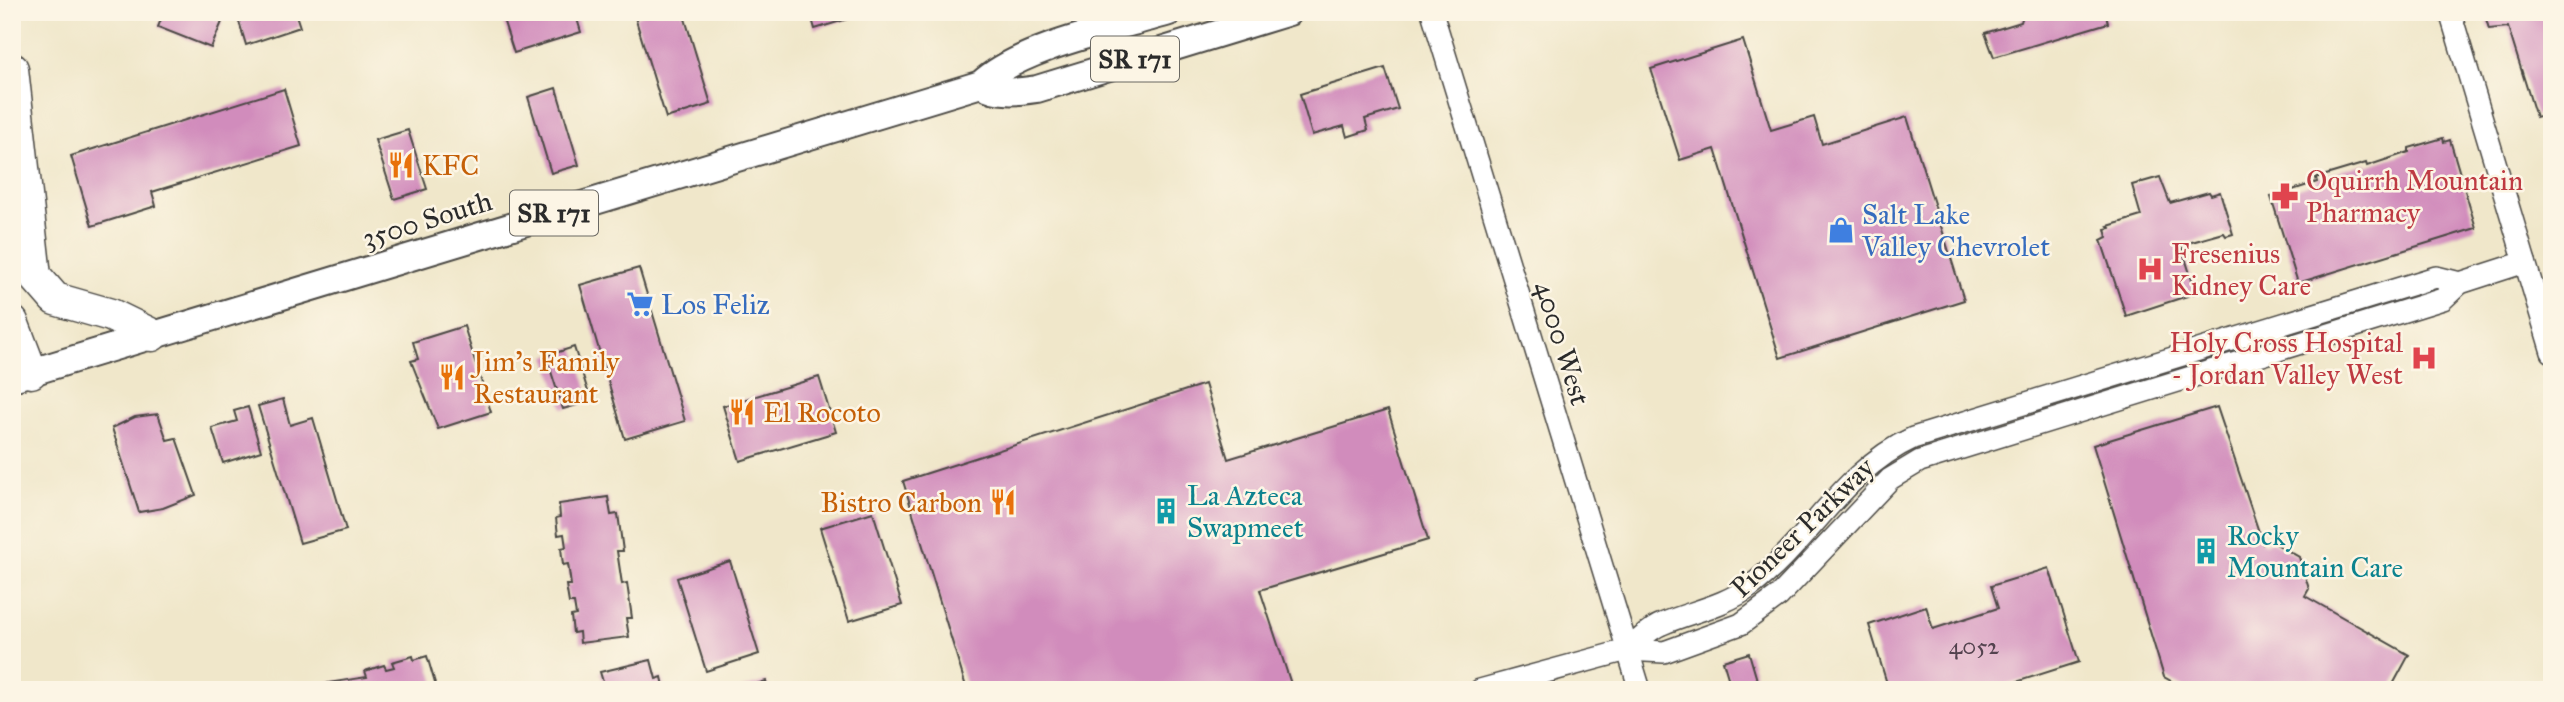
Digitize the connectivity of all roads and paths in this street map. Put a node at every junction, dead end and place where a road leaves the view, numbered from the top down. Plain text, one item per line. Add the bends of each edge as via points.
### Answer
1 (1169, 12) edge
2 (1289, 12) edge
3 (1432, 12) edge
4 (2450, 12) edge
5 (12, 69) edge
6 (981, 84) junction
7 (2525, 262) junction
8 (12, 322) edge
9 (152, 335) junction
10 (2552, 352) edge
11 (21, 375) edge
12 (1627, 650) junction
13 (1480, 690) edge
14 (1640, 690) edge

1 - 6 main road, 3500 South / SR 171 via 1043,51 1007,66
2 - 6 main road, 3500 South / SR 171 via 1037,89 1007,91
3 - 12 street, 4000 West
4 - 7 street
5 - 9 highway via 35,276 55,299 111,316
6 - 9 main road, 3500 South / SR 171
7 - 10 street
7 - 12 street, Pioneer Parkway via 2460,283 2436,277 1913,438 1857,474 1752,586 1716,607 1660,624
8 - 11 highway
9 - 11 main road, 3500 South / SR 171
12 - 13 street
12 - 14 street, 4000 West

